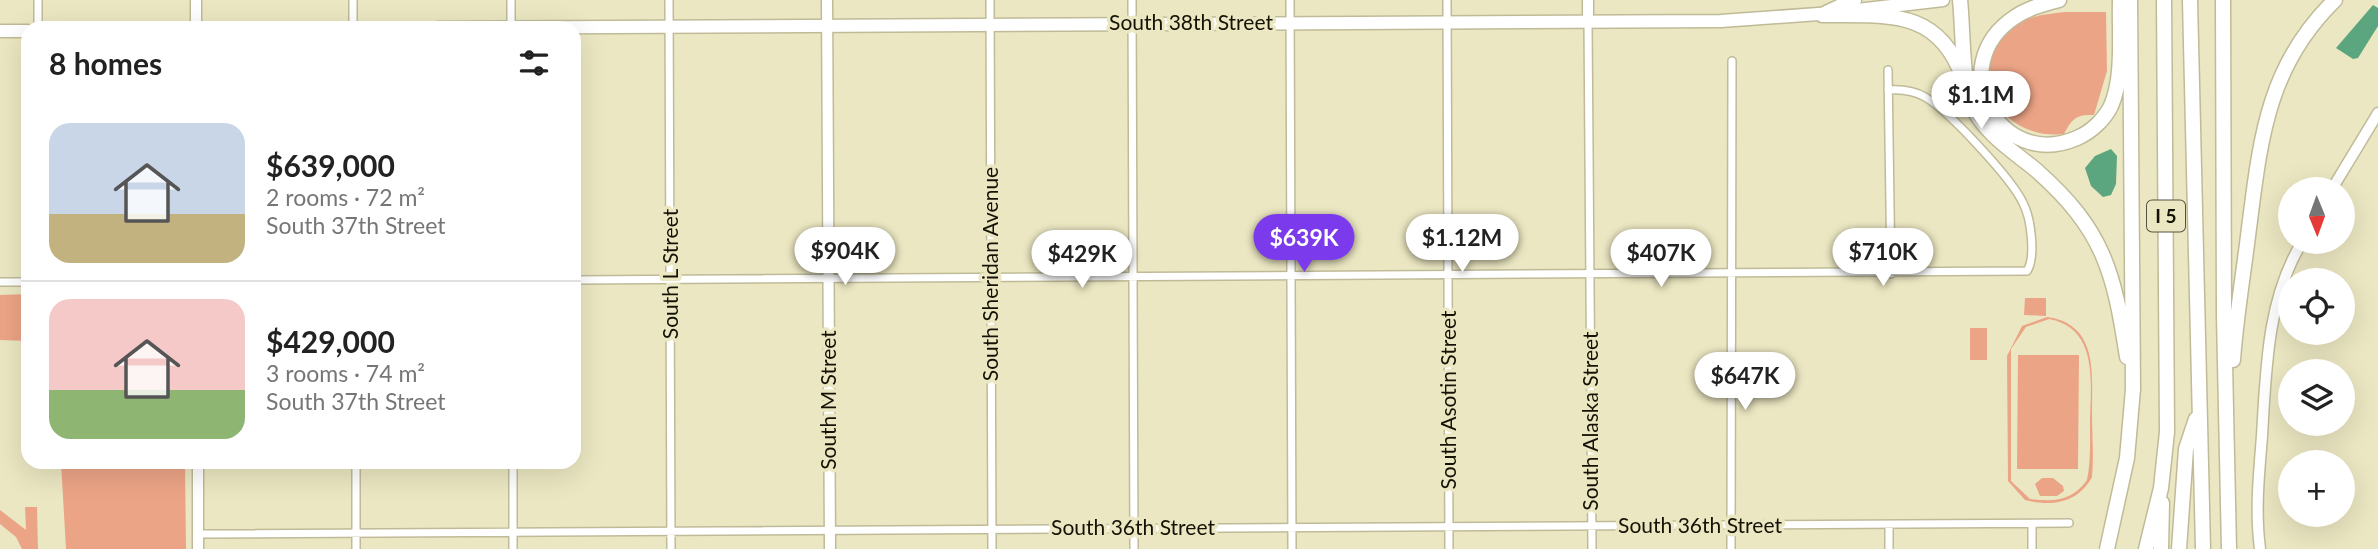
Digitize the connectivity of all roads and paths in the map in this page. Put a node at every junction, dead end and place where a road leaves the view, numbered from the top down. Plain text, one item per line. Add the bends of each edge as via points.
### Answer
1 (38, 0) edge
2 (196, 0) edge
3 (353, 0) edge
4 (511, 0) edge
5 (669, 0) edge
6 (827, 0) edge
7 (990, 0) edge
8 (1132, 0) edge
9 (1290, 0) edge
10 (1447, 0) edge
11 (1588, 0) edge
12 (1854, 0) edge
13 (1943, 0) edge
14 (1961, 0) edge
15 (2059, 0) edge
16 (2120, 0) edge
17 (2130, 0) edge
18 (2164, 0) edge
19 (2190, 0) edge
20 (2224, 0) edge
21 (2335, 0) edge
22 (1822, 15) junction
23 (38, 21) edge
24 (196, 21) edge
25 (353, 21) edge
26 (511, 21) edge
27 (1447, 21) junction
28 (1588, 21) junction
29 (1290, 23) junction
30 (1132, 24) junction
31 (990, 25) junction
32 (827, 26) junction
33 (670, 27) junction
34 (581, 28) edge
35 (0, 31) edge
36 (21, 31) edge
37 (1732, 61) dead end
38 (1888, 71) dead end
39 (1888, 90) junction
40 (1969, 99) junction
41 (2378, 113) edge
42 (2339, 177) edge
43 (2296, 254) edge
44 (1891, 274) junction
45 (1590, 275) junction
46 (1731, 275) junction
47 (1132, 276) junction
48 (1290, 276) junction
49 (1448, 276) junction
50 (991, 277) junction
51 (829, 278) junction
52 (581, 279) edge
53 (671, 279) junction
54 (0, 282) edge
55 (21, 282) edge
56 (2133, 390) junction
57 (2199, 411) junction
58 (198, 469) edge
59 (356, 469) edge
60 (513, 469) edge
61 (2227, 476) junction
62 (2161, 488) junction
63 (2068, 523) dead end
64 (2032, 524) junction
65 (1889, 525) junction
66 (1592, 526) junction
67 (1731, 526) junction
68 (1133, 527) junction
69 (1292, 527) junction
70 (1449, 527) junction
71 (992, 529) junction
72 (829, 530) junction
73 (671, 531) junction
74 (513, 532) junction
75 (356, 533) junction
76 (198, 534) junction
77 (198, 549) edge
78 (356, 549) edge
79 (513, 549) edge
80 (671, 549) edge
81 (830, 549) edge
82 (992, 549) edge
83 (1133, 549) edge
84 (1292, 549) edge
85 (1449, 549) edge
86 (1592, 549) edge
87 (1731, 549) edge
88 (1889, 549) edge
89 (2032, 549) edge
90 (2106, 549) edge
91 (2146, 549) edge
92 (2161, 549) edge
93 (2179, 549) edge
94 (2203, 549) edge
95 (2229, 549) edge
96 (2259, 549) edge

1 - 23 street
2 - 24 street
3 - 25 street
4 - 26 street
5 - 33 street, South L Street
6 - 32 street, South M Street
7 - 31 street, South Sheridan Avenue
8 - 30 street
9 - 29 street
10 - 27 street, South Asotin Street
11 - 28 street, South Alaska Street
12 - 22 highway
13 - 22 main road, South 38th Street
14 - 40 highway
15 - 16 highway via 2007,23 1993,38 1981,65 1984,97 1999,123 2016,136 2043,144 2081,137 2111,105 2117,82
17 - 56 highway
18 - 62 highway, I 5 via 2167,432
19 - 57 highway, I 5
20 - 61 highway
21 - 61 highway via 2285,64 2267,112 2234,351
22 - 28 main road, South 38th Street
22 - 40 highway via 1901,19 1931,30 1941,36 1954,57
27 - 28 main road, South 38th Street
27 - 29 main road, South 38th Street
27 - 49 street, South Asotin Street
28 - 45 street, South Alaska Street
29 - 30 main road, South 38th Street
29 - 48 street
30 - 31 main road, South 38th Street
30 - 47 street
31 - 32 main road, South 38th Street
31 - 50 street, South Sheridan Avenue
32 - 33 main road, South 38th Street
32 - 51 street, South M Street
33 - 34 main road, South 38th Street
33 - 53 street, South L Street
35 - 36 main road
37 - 46 street
38 - 39 street
39 - 44 street
39 - 44 street via 1909,91 1930,101 2017,192 2028,221 2031,257 2026,271
40 - 56 highway via 1986,127 2060,193 2101,248 2119,303
41 - 42 street
43 - 96 street via 2283,281 2272,324 2258,485
44 - 46 street
45 - 46 street
45 - 49 street
45 - 66 street, South Alaska Street
46 - 67 street
47 - 48 street
47 - 50 street
47 - 68 street
48 - 49 street
48 - 69 street
49 - 70 street, South Asotin Street
50 - 51 street
50 - 71 street, South Sheridan Avenue
51 - 53 street
51 - 72 street, South M Street
52 - 53 street
53 - 73 street, South L Street
54 - 55 street
56 - 90 highway via 2127,458
57 - 93 highway via 2186,449
57 - 94 highway, I 5
58 - 76 street
59 - 75 street
60 - 74 street
61 - 95 highway
62 - 91 highway, I 5
62 - 92 highway
63 - 64 street, South 36th Street
64 - 65 street, South 36th Street
64 - 89 street
65 - 67 street, South 36th Street
65 - 88 street
66 - 67 street, South 36th Street
66 - 70 street, South 36th Street
66 - 86 street, South Alaska Street
67 - 87 street
68 - 69 street, South 36th Street
68 - 71 street, South 36th Street
68 - 83 street
69 - 70 street, South 36th Street
69 - 84 street
70 - 85 street, South Asotin Street
71 - 72 street, South 36th Street
71 - 82 street, South Sheridan Avenue
72 - 73 street, South 36th Street
72 - 81 street, South M Street
73 - 74 street, South 36th Street
73 - 80 street, South L Street
74 - 75 street, South 36th Street
74 - 79 street
75 - 76 street, South 36th Street
75 - 78 street
76 - 77 street

